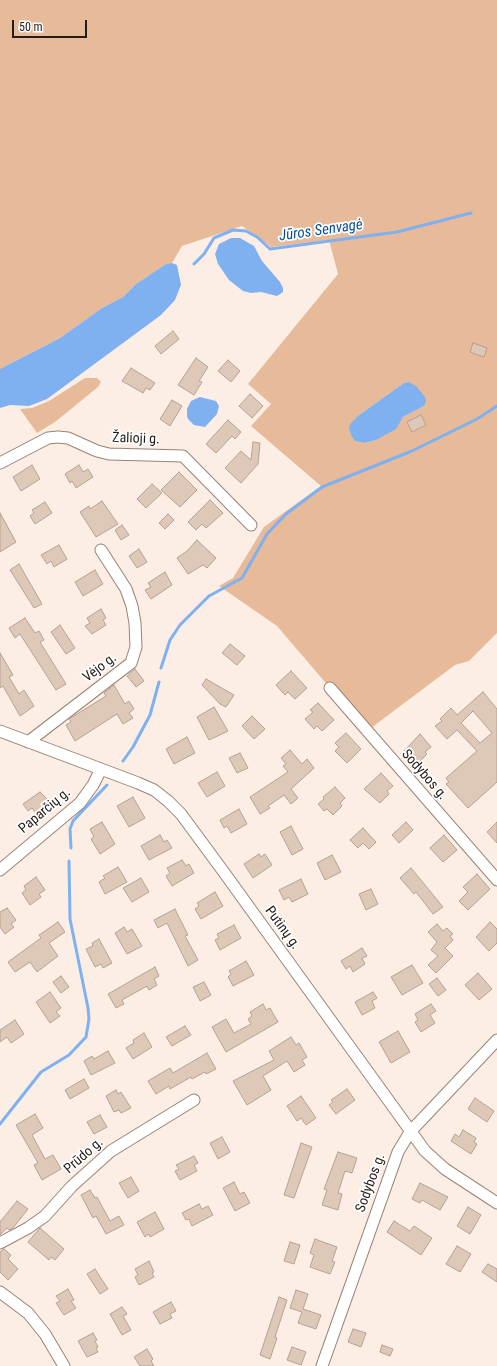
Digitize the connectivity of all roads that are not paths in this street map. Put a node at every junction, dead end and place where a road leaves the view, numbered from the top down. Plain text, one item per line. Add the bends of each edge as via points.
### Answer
1 (0, 463) edge
2 (251, 525) dead end
3 (101, 550) dead end
4 (330, 688) dead end
5 (0, 731) edge
6 (28, 742) junction
7 (101, 769) junction
8 (0, 870) edge
9 (497, 880) edge
10 (497, 1040) edge
11 (194, 1100) dead end
12 (410, 1132) junction
13 (497, 1203) edge
14 (0, 1243) edge
15 (0, 1292) edge
16 (64, 1366) edge
17 (322, 1366) edge

1 - 2 street, Žalioji g. via 48,438 58,437 68,438 109,454 183,456
3 - 6 street, Vėjo g. via 126,589 132,606 136,647 131,663
4 - 9 street, Sodybos g.
5 - 6 street, Putinų g.
6 - 7 street, Putinų g.
7 - 8 street, Paparčių g. via 80,802
7 - 12 street, Putinų g. via 154,790 181,814
10 - 12 street, Sodybos g.
11 - 14 street, Prūdo g. via 111,1151 72,1186 45,1216
12 - 13 street, Putinų g. via 432,1159
12 - 17 street, Sodybos g. via 398,1152
15 - 16 street via 28,1313 45,1334

